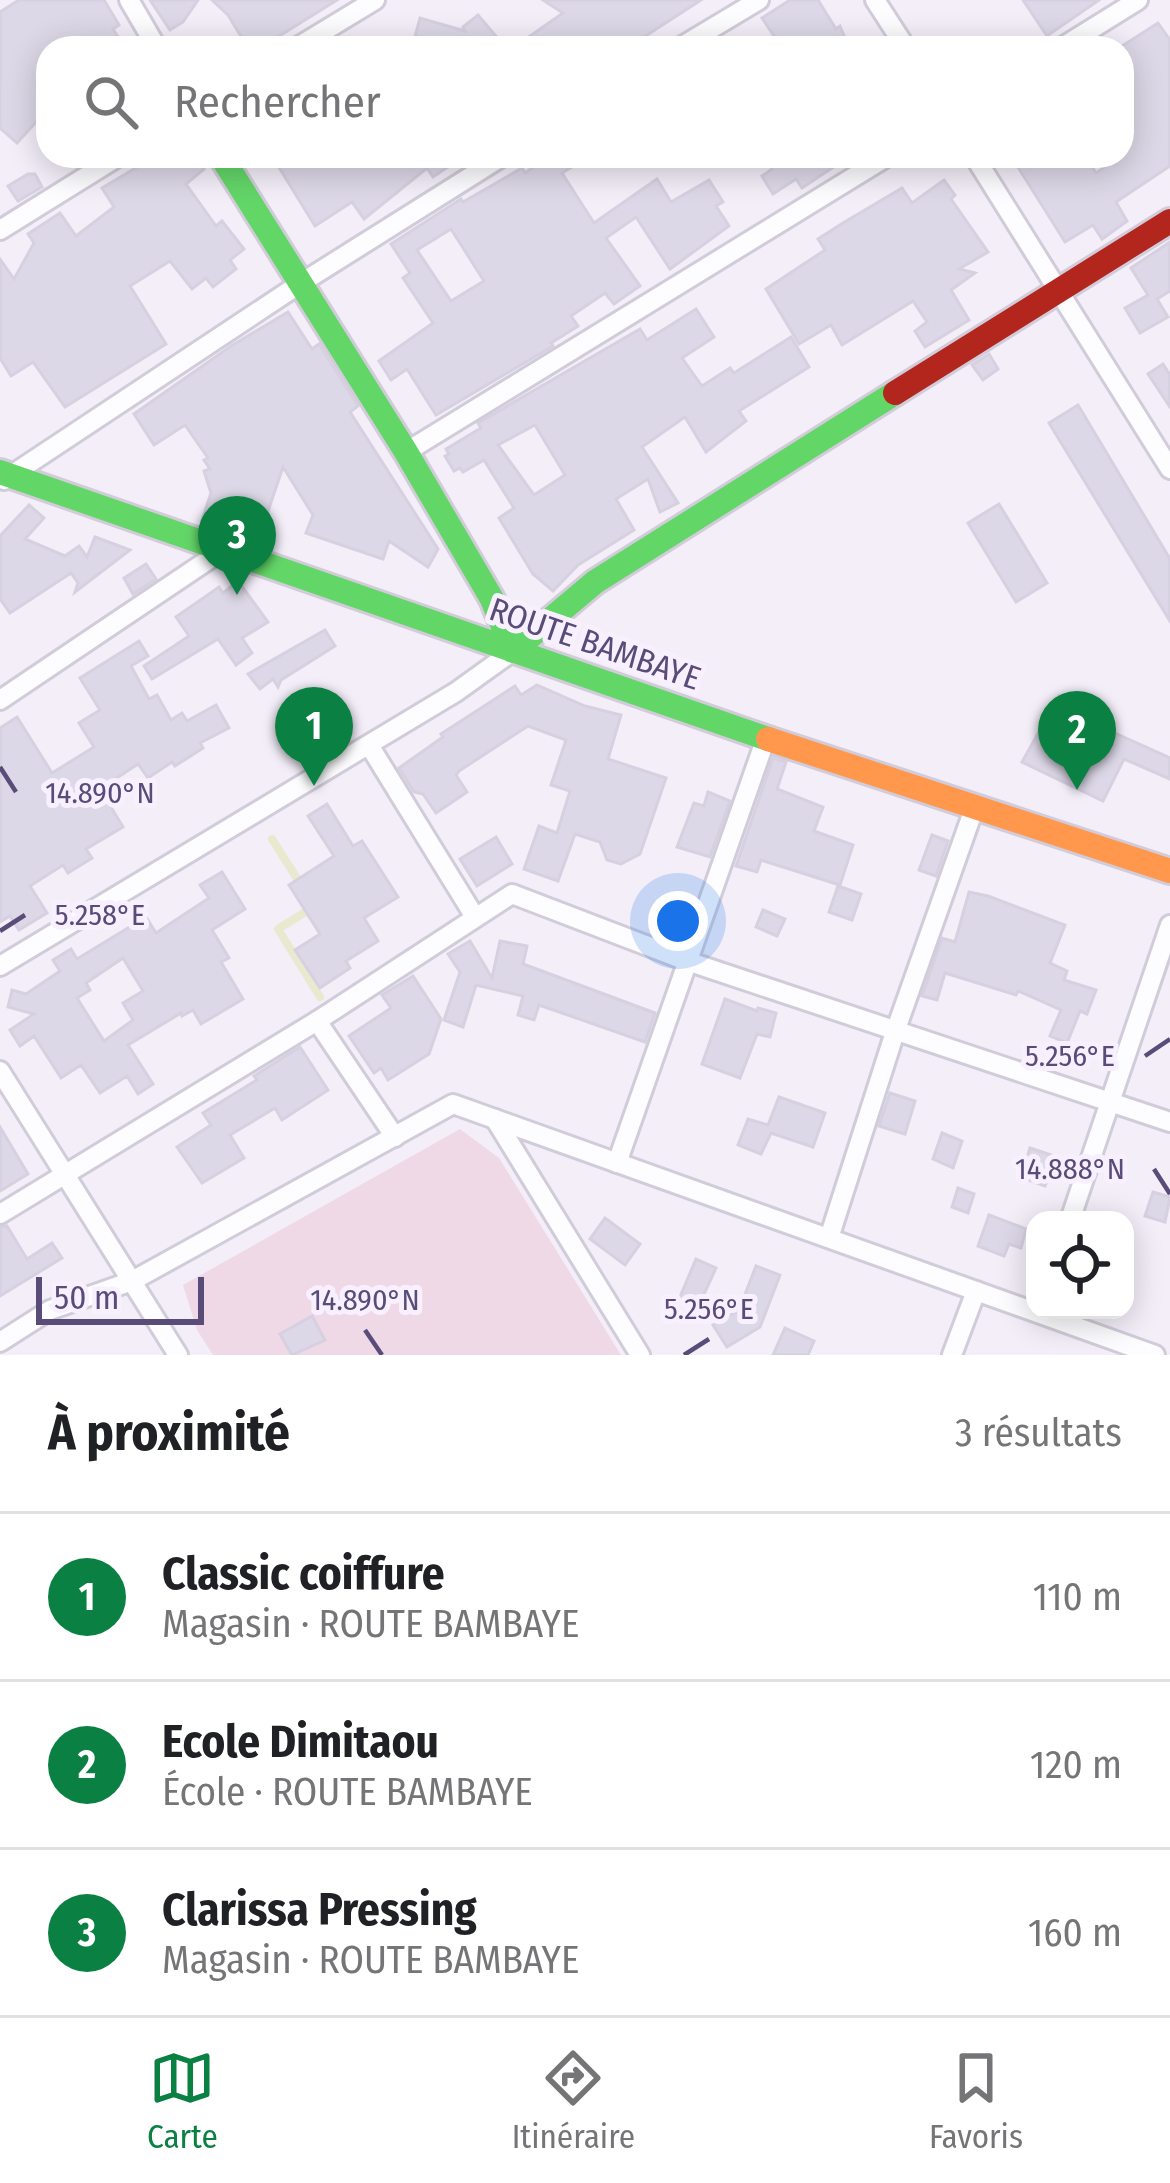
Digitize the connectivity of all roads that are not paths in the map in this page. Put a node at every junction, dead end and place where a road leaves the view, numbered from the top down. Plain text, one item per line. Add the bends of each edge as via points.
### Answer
1 (129, 0) edge
2 (375, 0) edge
3 (759, 0) edge
4 (875, 0) edge
5 (1138, 0) edge
6 (150, 36) edge
7 (316, 36) edge
8 (699, 36) edge
9 (898, 36) edge
10 (1080, 36) edge
11 (100, 168) edge
12 (228, 168) edge
13 (483, 168) edge
14 (868, 168) edge
15 (982, 168) edge
16 (1170, 221) edge
17 (0, 230) edge
18 (298, 285) junction
19 (1059, 292) junction
20 (406, 452) junction
21 (1170, 469) edge
22 (3, 477) edge
23 (223, 550) junction
24 (513, 650) junction
25 (0, 700) edge
26 (766, 738) junction
27 (369, 745) junction
28 (975, 806) junction
29 (1170, 871) edge
30 (475, 917) junction
31 (1170, 925) edge
32 (687, 961) junction
33 (0, 966) edge
34 (317, 1021) junction
35 (895, 1032) junction
36 (0, 1071) edge
37 (1110, 1102) junction
38 (494, 1119) junction
39 (1170, 1122) edge
40 (394, 1138) junction
41 (617, 1162) junction
42 (65, 1174) junction
43 (1073, 1211) edge
44 (0, 1214) edge
45 (830, 1238) junction
46 (132, 1281) junction
47 (976, 1291) junction
48 (1026, 1308) edge
49 (1058, 1319) edge
50 (0, 1342) edge
51 (178, 1355) edge
52 (640, 1355) edge
53 (952, 1355) edge
54 (1156, 1355) edge

1 - 6 street
2 - 7 street
3 - 8 street
4 - 9 street
5 - 10 street
11 - 17 street
12 - 18 street
13 - 18 street
14 - 20 street
15 - 19 street
16 - 19 street
18 - 20 street
18 - 22 street
19 - 21 street
19 - 24 street via 595,582
20 - 24 street
22 - 23 street, ROUTE BAMBAYE
23 - 24 street, ROUTE BAMBAYE
23 - 25 street
24 - 26 street, ROUTE BAMBAYE
24 - 27 street
26 - 28 street, ROUTE BAMBAYE
26 - 32 street
27 - 30 street
27 - 33 street
28 - 29 street, ROUTE BAMBAYE
28 - 35 street
30 - 32 street via 512,894
30 - 34 street
31 - 37 street
32 - 35 street
32 - 41 street
34 - 40 street
34 - 42 street
35 - 37 street
35 - 45 street
36 - 42 street
37 - 39 street
37 - 43 street
38 - 40 street via 453,1104
38 - 41 street
38 - 52 street
40 - 46 street
41 - 45 street
42 - 44 street
42 - 46 street
45 - 47 street
46 - 50 street via 50,1310
46 - 51 street
47 - 48 street
47 - 53 street
49 - 54 street

